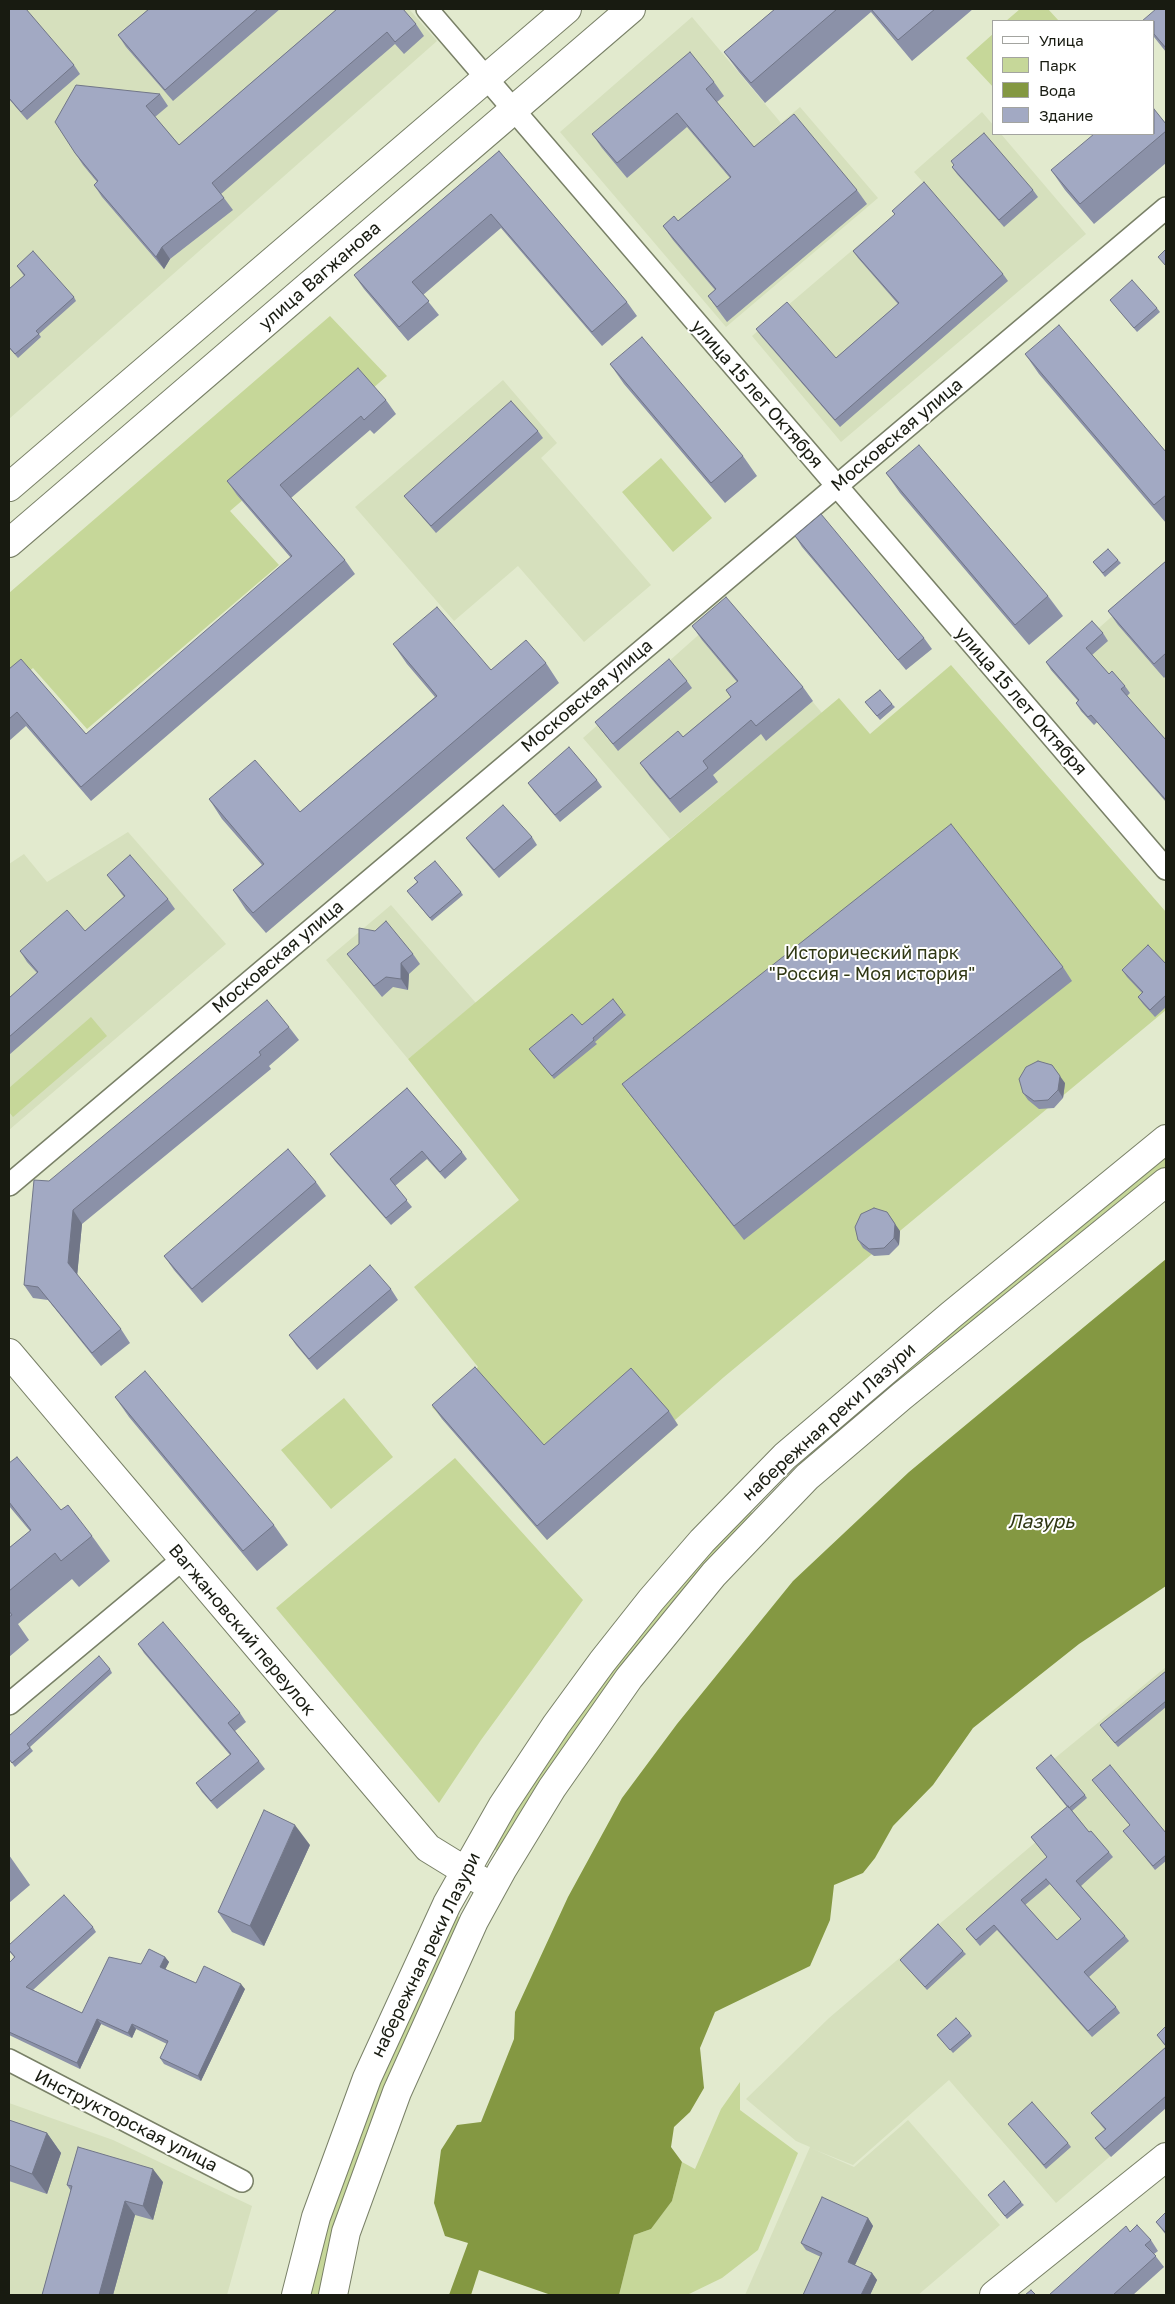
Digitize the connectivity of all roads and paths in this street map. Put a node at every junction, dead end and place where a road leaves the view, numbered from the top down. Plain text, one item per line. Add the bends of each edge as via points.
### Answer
1 (427, 9) edge
2 (567, 9) edge
3 (632, 9) edge
4 (487, 79) junction
5 (513, 110) junction
6 (1166, 208) edge
7 (837, 486) junction
8 (9, 487) edge
9 (9, 543) edge
10 (1166, 869) edge
11 (1166, 1139) edge
12 (1166, 1182) edge
13 (9, 1185) edge
14 (9, 1353) edge
15 (182, 1559) junction
16 (9, 1704) edge
17 (464, 1871) junction
18 (492, 1887) junction
19 (9, 2060) edge
20 (1166, 2157) edge
21 (242, 2181) dead end
22 (296, 2295) edge
23 (333, 2295) edge
24 (994, 2295) edge

1 - 4 street, улица 15 лет Октября
2 - 4 main road
3 - 5 main road, улица Вагжанова
4 - 5 street, улица 15 лет Октября
4 - 8 main road
5 - 7 street, улица 15 лет Октября
5 - 9 main road, улица Вагжанова
6 - 7 street, Московская улица
7 - 10 street, улица 15 лет Октября
7 - 13 street, Московская улица
11 - 17 main road, набережная реки Лазури via 859,1392 785,1456 729,1512 651,1600 578,1693
12 - 18 main road, набережная реки Лазури via 902,1396 807,1477 759,1525 692,1599 609,1704 557,1780
14 - 15 main road, Вагжановский переулок
15 - 16 street
15 - 17 main road, Вагжановский переулок via 428,1848
17 - 18 main road, Вагжановский переулок
17 - 22 main road, набережная реки Лазури via 366,2078 316,2217
18 - 23 main road, набережная реки Лазури via 397,2092 346,2232
19 - 21 street, Инструкторская улица
20 - 24 main road

